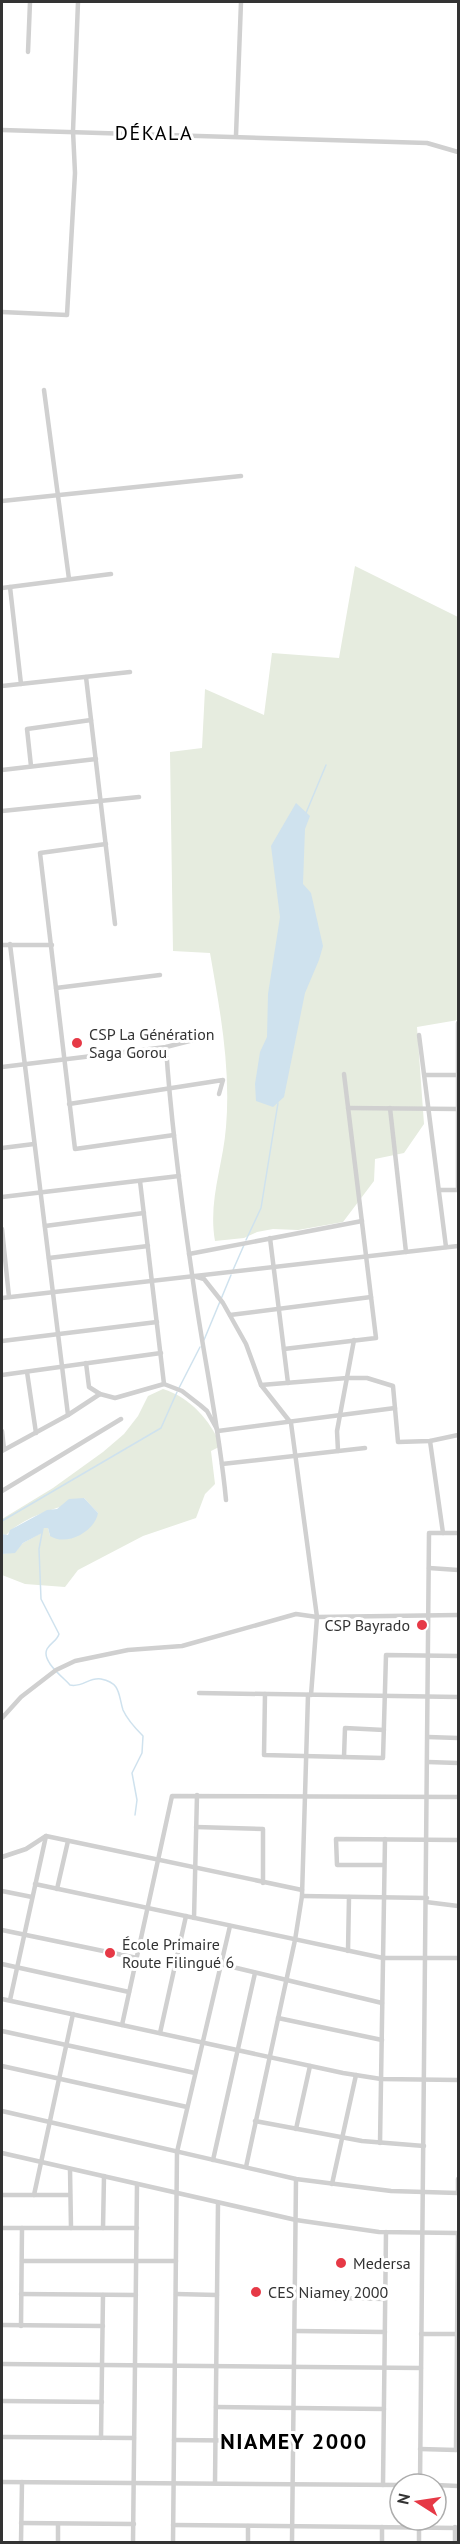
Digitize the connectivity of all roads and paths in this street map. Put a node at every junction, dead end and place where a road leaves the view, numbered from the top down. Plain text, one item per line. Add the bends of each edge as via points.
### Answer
1 (30, 2) edge
2 (78, 2) edge
3 (241, 2) edge
4 (28, 52) dead end
5 (2, 130) edge
6 (73, 131) junction
7 (236, 135) junction
8 (459, 152) edge
9 (2, 312) edge
10 (44, 390) dead end
11 (241, 476) dead end
12 (58, 495) junction
13 (2, 501) edge
14 (111, 574) dead end
15 (69, 579) junction
16 (9, 587) junction
17 (2, 588) edge
18 (130, 672) dead end
19 (86, 677) junction
20 (21, 684) junction
21 (2, 686) edge
22 (91, 720) junction
23 (96, 759) junction
24 (31, 766) junction
25 (2, 770) edge
26 (139, 797) dead end
27 (101, 801) junction
28 (2, 811) edge
29 (106, 844) junction
30 (115, 924) dead end
31 (10, 944) junction
32 (2, 945) edge
33 (52, 945) junction
34 (160, 975) dead end
35 (56, 988) junction
36 (458, 1023) edge
37 (213, 1035) dead end
38 (419, 1035) dead end
39 (166, 1047) junction
40 (63, 1061) junction
41 (25, 1064) junction
42 (2, 1067) edge
43 (344, 1074) dead end
44 (425, 1074) junction
45 (458, 1075) edge
46 (169, 1089) junction
47 (219, 1094) dead end
48 (69, 1104) junction
49 (348, 1108) junction
50 (390, 1108) junction
51 (429, 1108) junction
52 (458, 1109) edge
53 (174, 1134) junction
54 (34, 1144) junction
55 (2, 1148) edge
56 (180, 1176) junction
57 (140, 1181) junction
58 (439, 1190) junction
59 (458, 1190) edge
60 (40, 1193) junction
61 (2, 1197) edge
62 (144, 1214) junction
63 (362, 1221) junction
64 (45, 1226) junction
65 (2, 1229) edge
66 (270, 1238) junction
67 (148, 1246) junction
68 (459, 1246) edge
69 (446, 1247) junction
70 (406, 1252) junction
71 (189, 1254) junction
72 (366, 1256) junction
73 (49, 1258) junction
74 (274, 1267) junction
75 (192, 1276) junction
76 (152, 1281) junction
77 (53, 1292) junction
78 (9, 1297) junction
79 (371, 1297) junction
80 (2, 1298) edge
81 (279, 1309) junction
82 (230, 1315) junction
83 (157, 1322) junction
84 (58, 1334) junction
85 (2, 1341) edge
86 (354, 1341) junction
87 (284, 1349) junction
88 (161, 1353) junction
89 (86, 1363) junction
90 (62, 1367) junction
91 (27, 1372) junction
92 (2, 1375) edge
93 (347, 1378) junction
94 (288, 1383) junction
95 (164, 1384) junction
96 (261, 1385) junction
97 (100, 1394) junction
98 (395, 1408) junction
99 (68, 1415) junction
100 (340, 1416) junction
101 (121, 1419) dead end
102 (291, 1423) junction
103 (2, 1431) edge
104 (218, 1431) junction
105 (36, 1433) junction
106 (459, 1435) edge
107 (430, 1441) junction
108 (365, 1448) dead end
109 (3, 1450) edge
110 (338, 1451) junction
111 (295, 1456) junction
112 (222, 1464) junction
113 (2, 1491) edge
114 (226, 1500) dead end
115 (443, 1533) junction
116 (459, 1533) edge
117 (429, 1568) junction
118 (459, 1570) edge
119 (429, 1614) junction
120 (459, 1615) edge
121 (317, 1617) junction
122 (428, 1656) junction
123 (459, 1656) edge
124 (199, 1693) dead end
125 (265, 1694) junction
126 (309, 1695) junction
127 (385, 1697) junction
128 (428, 1697) junction
129 (459, 1697) edge
130 (2, 1718) edge
131 (384, 1730) junction
132 (428, 1737) junction
133 (459, 1738) edge
134 (305, 1756) junction
135 (344, 1757) junction
136 (428, 1762) junction
137 (459, 1763) edge
138 (197, 1795) junction
139 (304, 1797) junction
140 (427, 1797) junction
141 (459, 1797) edge
142 (196, 1827) junction
143 (46, 1836) junction
144 (385, 1839) junction
145 (427, 1839) junction
146 (459, 1840) edge
147 (68, 1841) junction
148 (2, 1857) edge
149 (158, 1861) junction
150 (384, 1865) junction
151 (195, 1870) junction
152 (263, 1882) junction
153 (35, 1884) junction
154 (57, 1889) junction
155 (2, 1891) edge
156 (302, 1893) junction
157 (32, 1897) junction
158 (349, 1897) junction
159 (384, 1898) junction
160 (427, 1900) junction
161 (459, 1906) edge
162 (148, 1908) junction
163 (186, 1916) junction
164 (194, 1918) junction
165 (230, 1926) junction
166 (2, 1930) edge
167 (24, 1935) junction
168 (295, 1940) junction
169 (348, 1951) junction
170 (383, 1958) junction
171 (426, 1958) junction
172 (459, 1958) edge
173 (137, 1959) junction
174 (2, 1964) edge
175 (220, 1964) junction
176 (17, 1968) junction
177 (255, 1973) junction
178 (286, 1980) junction
179 (129, 1992) junction
180 (2, 1999) edge
181 (10, 2000) junction
182 (382, 2003) junction
183 (73, 2014) junction
184 (278, 2018) junction
185 (122, 2025) junction
186 (2, 2031) edge
187 (160, 2033) junction
188 (382, 2040) junction
189 (202, 2042) junction
190 (66, 2044) junction
191 (238, 2050) junction
192 (269, 2056) junction
193 (2, 2066) edge
194 (310, 2066) junction
195 (195, 2073) junction
196 (356, 2075) junction
197 (59, 2078) junction
198 (381, 2079) junction
199 (425, 2080) junction
200 (459, 2080) edge
201 (187, 2107) junction
202 (2, 2111) edge
203 (255, 2121) junction
204 (50, 2122) junction
205 (296, 2129) junction
206 (342, 2138) junction
207 (380, 2143) junction
208 (424, 2146) junction
209 (177, 2151) junction
210 (2, 2153) edge
211 (213, 2160) junction
212 (41, 2163) junction
213 (246, 2167) junction
214 (70, 2169) junction
215 (104, 2176) junction
216 (296, 2179) junction
217 (459, 2179) edge
218 (137, 2184) junction
219 (332, 2184) junction
220 (423, 2191) junction
221 (177, 2193) junction
222 (458, 2193) edge
223 (2, 2195) edge
224 (34, 2195) junction
225 (70, 2195) junction
226 (218, 2203) junction
227 (296, 2220) junction
228 (2, 2228) edge
229 (22, 2228) junction
230 (71, 2228) junction
231 (103, 2228) junction
232 (137, 2228) junction
233 (386, 2232) junction
234 (422, 2233) junction
235 (458, 2233) edge
236 (22, 2261) junction
237 (136, 2262) junction
238 (176, 2262) junction
239 (21, 2294) junction
240 (176, 2294) junction
241 (103, 2295) junction
242 (136, 2295) junction
243 (217, 2295) junction
244 (295, 2297) junction
245 (385, 2299) junction
246 (2, 2325) edge
247 (21, 2326) junction
248 (103, 2326) junction
249 (295, 2331) junction
250 (385, 2332) junction
251 (421, 2334) junction
252 (458, 2334) edge
253 (2, 2364) edge
254 (102, 2365) junction
255 (135, 2365) junction
256 (175, 2366) junction
257 (217, 2366) junction
258 (294, 2367) junction
259 (384, 2367) junction
260 (421, 2368) junction
261 (2, 2401) edge
262 (102, 2402) junction
263 (216, 2407) junction
264 (294, 2408) junction
265 (384, 2409) junction
266 (2, 2437) edge
267 (101, 2438) junction
268 (135, 2438) junction
269 (174, 2440) junction
270 (216, 2440) junction
271 (294, 2441) junction
272 (420, 2449) junction
273 (457, 2450) edge
274 (420, 2472) edge
275 (2, 2482) edge
276 (21, 2482) junction
277 (134, 2483) junction
278 (174, 2483) junction
279 (215, 2483) junction
280 (293, 2484) junction
281 (383, 2485) junction
282 (388, 2485) edge
283 (21, 2523) junction
284 (58, 2524) junction
285 (134, 2524) junction
286 (173, 2525) junction
287 (248, 2526) junction
288 (292, 2526) junction
289 (382, 2527) junction
290 (388, 2527) edge
291 (457, 2528) edge
292 (21, 2542) edge
293 (58, 2542) edge
294 (133, 2542) edge
295 (173, 2542) edge
296 (248, 2542) edge
297 (292, 2542) edge
298 (382, 2542) edge
299 (454, 2542) edge

1 - 4 street
2 - 6 street
3 - 7 street
5 - 6 street
6 - 7 street
6 - 9 street via 75,173 67,315
7 - 8 street via 426,143
10 - 12 street
11 - 12 street
12 - 13 street
12 - 15 street
14 - 15 street
15 - 16 street
16 - 17 street
16 - 20 street
18 - 19 street
19 - 20 street
19 - 22 street
20 - 21 street
22 - 23 street
22 - 24 street via 27,729
23 - 24 street
23 - 27 street
24 - 25 street
26 - 27 street
27 - 28 street
27 - 29 street
29 - 30 street
29 - 33 street via 40,853
31 - 32 street
31 - 33 street
31 - 41 street
33 - 35 street
34 - 35 street
35 - 40 street
36 - 45 street
37 - 39 street
38 - 44 street
39 - 40 street
39 - 46 street
40 - 41 street
40 - 48 street
41 - 42 street
41 - 54 street
43 - 49 street
44 - 45 street
44 - 51 street
45 - 52 street
46 - 47 street via 223,1080
46 - 48 street
46 - 53 street
48 - 53 street via 75,1149
49 - 50 street
49 - 63 street
50 - 51 street
50 - 70 street
51 - 52 street
51 - 58 street
52 - 59 street
53 - 56 street
54 - 55 street
54 - 60 street
56 - 57 street
56 - 71 street
57 - 60 street
57 - 62 street
58 - 59 street
58 - 69 street
60 - 61 street
60 - 64 street
62 - 64 street
62 - 67 street
63 - 66 street
63 - 72 street
64 - 73 street
65 - 78 street
66 - 71 street
66 - 74 street
67 - 73 street
67 - 76 street
68 - 69 street
69 - 70 street
70 - 72 street
71 - 75 street
72 - 74 street
72 - 79 street
73 - 77 street
74 - 75 street
74 - 81 street
75 - 76 street
75 - 82 street via 204,1279
75 - 104 street
76 - 77 street
76 - 83 street
77 - 78 street
77 - 84 street
78 - 80 street
79 - 81 street
79 - 86 street via 376,1338
81 - 82 street
81 - 87 street
82 - 96 street
83 - 84 street
83 - 88 street
84 - 85 street
84 - 90 street
86 - 87 street
86 - 93 street
87 - 94 street
88 - 89 street
88 - 95 street
89 - 90 street
89 - 97 street via 89,1387
90 - 91 street
90 - 99 street
91 - 92 street
91 - 105 street
93 - 94 street
93 - 98 street via 367,1378 393,1386
93 - 100 street
94 - 96 street
95 - 97 street via 115,1398
95 - 104 street via 182,1391 207,1411
96 - 102 street
97 - 99 street
98 - 100 street
98 - 107 street via 398,1442
99 - 105 street
100 - 102 street
100 - 110 street
101 - 113 street
102 - 104 street
102 - 111 street
103 - 109 street
104 - 112 street
105 - 109 street
106 - 107 street
107 - 115 street
108 - 110 street
110 - 111 street
111 - 112 street
111 - 121 street
112 - 114 street
115 - 116 street
115 - 117 street via 429,1533
117 - 118 street
117 - 119 street
119 - 120 street
119 - 121 street
119 - 122 street
121 - 126 street
121 - 130 street via 296,1614 182,1646 128,1650 75,1662 56,1670 21,1697
122 - 123 street
122 - 127 street via 386,1655
122 - 128 street
124 - 125 street
125 - 126 street
125 - 134 street via 264,1755
126 - 127 street
126 - 134 street
127 - 128 street
127 - 131 street
128 - 129 street
128 - 132 street
131 - 135 street via 383,1758
131 - 135 street via 345,1728
132 - 133 street
132 - 136 street
134 - 135 street
134 - 139 street
136 - 137 street
136 - 140 street
138 - 139 street
138 - 142 street
138 - 149 street via 172,1796
139 - 140 street
139 - 156 street
140 - 141 street
140 - 145 street
142 - 151 street
142 - 152 street via 263,1829
143 - 147 street
143 - 148 street via 26,1849
143 - 153 street
144 - 145 street
144 - 150 street
144 - 150 street via 336,1839 335,1863
145 - 146 street
145 - 160 street
147 - 149 street
147 - 154 street
149 - 151 street
149 - 162 street
150 - 159 street
151 - 152 street
151 - 164 street
152 - 156 street
153 - 154 street
153 - 157 street
154 - 162 street
155 - 157 street
156 - 158 street
156 - 168 street
157 - 167 street
158 - 159 street
158 - 169 street
159 - 160 street
159 - 170 street
160 - 161 street
160 - 171 street
162 - 163 street
162 - 173 street
163 - 164 street
163 - 187 street
164 - 165 street
165 - 168 street
165 - 175 street
166 - 167 street
167 - 173 street
167 - 176 street
168 - 169 street
168 - 178 street
169 - 170 street
170 - 171 street
170 - 182 street
171 - 172 street
171 - 199 street
173 - 179 street
174 - 176 street
175 - 177 street
175 - 189 street
176 - 179 street
176 - 181 street
177 - 178 street
177 - 191 street
178 - 182 street
178 - 184 street
179 - 185 street
180 - 181 street
181 - 183 street
182 - 188 street
183 - 185 street
183 - 190 street
184 - 188 street
184 - 192 street
185 - 187 street
186 - 190 street
187 - 189 street
188 - 198 street
189 - 191 street
189 - 195 street
190 - 195 street
190 - 197 street
191 - 192 street
191 - 211 street
192 - 194 street
192 - 203 street
193 - 197 street
194 - 196 street
194 - 205 street
195 - 201 street
196 - 198 street
196 - 206 street
197 - 201 street
197 - 204 street
198 - 199 street
198 - 207 street
199 - 200 street
199 - 208 street
201 - 209 street
202 - 204 street
203 - 205 street
203 - 213 street
204 - 209 street
204 - 212 street
205 - 206 street
206 - 207 street
206 - 219 street
207 - 208 street
208 - 220 street
209 - 211 street
209 - 221 street
210 - 212 street
211 - 213 street
212 - 214 street
212 - 224 street
213 - 216 street
214 - 215 street
214 - 225 street
215 - 218 street
215 - 231 street
216 - 219 street
216 - 227 street
217 - 222 street
218 - 221 street
218 - 232 street
219 - 220 street
220 - 222 street
220 - 234 street
221 - 226 street
221 - 238 street
223 - 224 street
224 - 225 street
225 - 230 street
226 - 227 street
226 - 243 street
227 - 233 street
227 - 244 street
228 - 229 street
229 - 230 street
229 - 236 street
230 - 231 street
231 - 232 street
232 - 237 street
233 - 234 street
233 - 245 street
234 - 235 street
234 - 251 street
235 - 252 street
236 - 237 street
236 - 239 street
237 - 238 street
237 - 242 street
238 - 240 street
239 - 241 street
239 - 247 street
240 - 243 street
240 - 256 street
241 - 242 street
241 - 248 street
242 - 255 street
243 - 257 street
244 - 245 street
244 - 249 street
245 - 250 street
246 - 247 street
247 - 248 street
248 - 254 street
249 - 250 street
249 - 258 street
250 - 259 street
251 - 252 street
251 - 260 street
252 - 273 street
253 - 254 street
254 - 255 street
254 - 262 street
255 - 256 street
255 - 268 street
256 - 257 street
256 - 269 street
257 - 258 street
257 - 263 street
258 - 259 street
258 - 264 street
259 - 260 street
259 - 265 street
260 - 272 street
261 - 262 street
262 - 267 street
263 - 264 street
263 - 270 street
264 - 265 street
264 - 271 street
265 - 281 street
266 - 267 street
267 - 268 street
268 - 277 street
269 - 270 street
269 - 278 street
270 - 271 street
270 - 279 street
271 - 280 street
272 - 273 street
272 - 274 street
275 - 276 street
276 - 277 street
276 - 283 street
277 - 278 street
277 - 285 street
278 - 279 street
278 - 286 street
279 - 280 street
280 - 281 street
280 - 288 street
281 - 282 street
283 - 284 street
283 - 292 street
284 - 285 street
284 - 293 street
285 - 294 street
286 - 287 street
286 - 295 street
287 - 288 street
287 - 296 street
288 - 289 street
288 - 297 street
289 - 290 street
289 - 298 street
291 - 299 street

